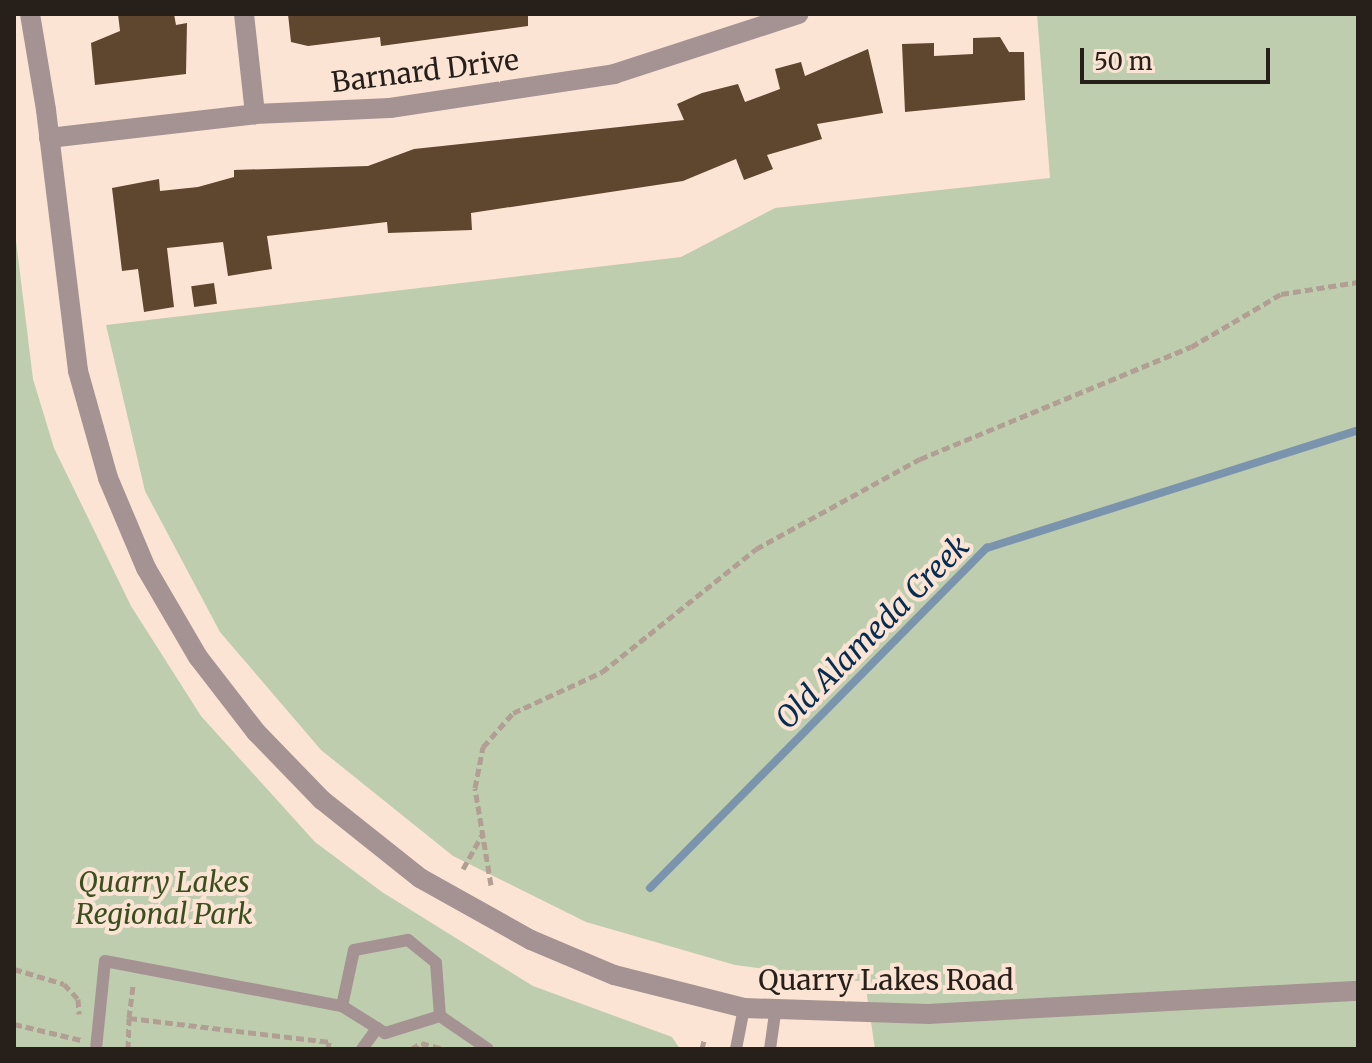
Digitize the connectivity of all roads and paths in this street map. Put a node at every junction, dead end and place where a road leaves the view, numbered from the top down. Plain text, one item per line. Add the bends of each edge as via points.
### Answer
1 (30, 14) edge
2 (244, 14) edge
3 (799, 14) edge
4 (255, 114) junction
5 (49, 138) junction
6 (1358, 282) edge
7 (483, 832) junction
8 (463, 869) dead end
9 (491, 885) dead end
10 (135, 966) junction
11 (14, 969) edge
12 (1358, 991) edge
13 (342, 1006) junction
14 (744, 1008) junction
15 (775, 1012) junction
16 (440, 1016) junction
17 (129, 1018) junction
18 (14, 1024) edge
19 (377, 1028) junction
20 (78, 1039) junction
21 (704, 1040) dead end
22 (96, 1047) edge
23 (128, 1049) edge
24 (328, 1049) edge
25 (362, 1049) edge
26 (411, 1049) edge
27 (444, 1049) edge
28 (488, 1049) edge
29 (702, 1049) edge
30 (736, 1049) edge
31 (770, 1049) edge

1 - 5 street, Quarry Lakes Road
2 - 4 street
3 - 4 street, Barnard Drive via 614,74 390,108
4 - 5 street, Barnard Drive
5 - 14 street, Quarry Lakes Road via 68,316 108,478 169,612 225,695 322,800 455,900 614,975
6 - 7 path via 1281,294 1191,347 920,459 756,549 602,672 513,713 483,747 475,788
7 - 8 path
7 - 9 path
10 - 13 lane
10 - 17 path
10 - 22 lane via 105,961
11 - 20 path via 64,984 78,999
12 - 15 street, Quarry Lakes Road via 928,1014
13 - 16 lane via 354,950 408,940 436,963
13 - 19 lane
14 - 15 street, Quarry Lakes Road
14 - 30 lane
15 - 31 lane
16 - 19 lane via 385,1033
16 - 28 lane
17 - 23 path
17 - 24 path via 329,1042
18 - 20 path
19 - 25 lane
20 - 22 path
21 - 29 path
26 - 27 path via 421,1043

